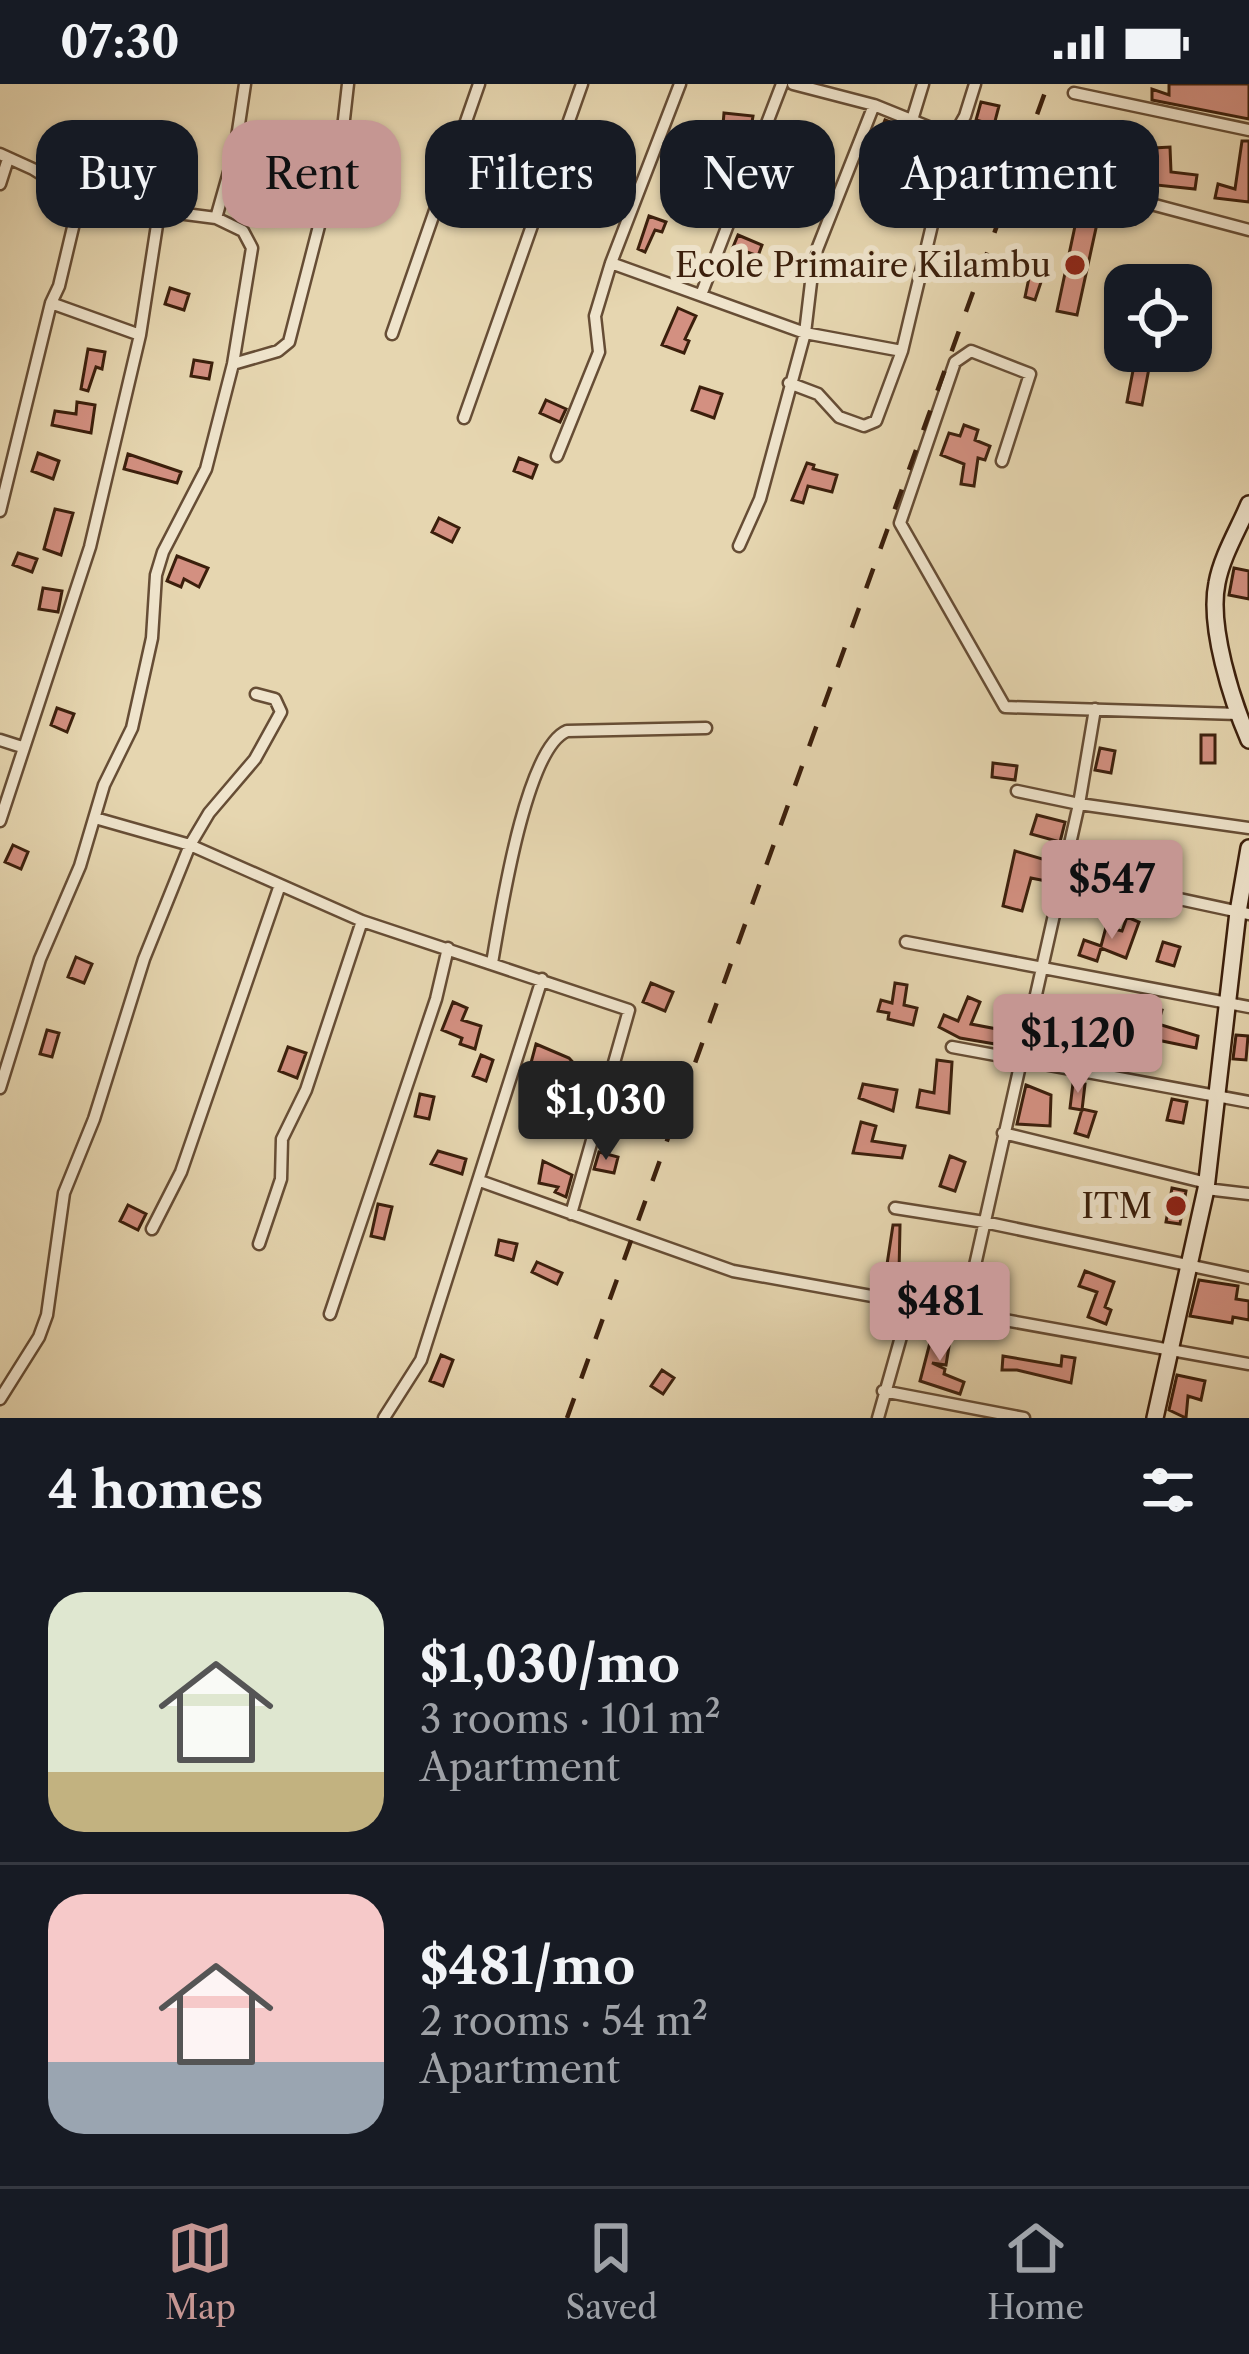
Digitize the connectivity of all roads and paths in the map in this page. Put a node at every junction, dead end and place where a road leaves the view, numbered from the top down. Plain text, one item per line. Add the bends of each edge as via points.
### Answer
1 (245, 84) edge
2 (348, 84) edge
3 (479, 84) edge
4 (583, 84) edge
5 (680, 84) edge
6 (782, 84) edge
7 (793, 84) edge
8 (923, 84) edge
9 (975, 84) edge
10 (831, 89) edge
11 (1074, 93) dead end
12 (874, 105) junction
13 (912, 120) joint
14 (963, 120) edge
15 (1249, 130) edge
16 (4, 156) edge
17 (36, 174) edge
18 (0, 184) edge
19 (1159, 206) edge
20 (198, 216) edge
21 (216, 218) junction
22 (73, 228) edge
23 (157, 228) edge
24 (931, 228) edge
25 (1249, 230) edge
26 (611, 263) junction
27 (701, 295) junction
28 (51, 303) junction
29 (806, 333) junction
30 (140, 334) junction
31 (392, 334) dead end
32 (902, 351) junction
33 (233, 364) junction
34 (789, 383) junction
35 (464, 418) dead end
36 (557, 456) dead end
37 (1002, 460) dead end
38 (1249, 504) edge
39 (0, 511) edge
40 (739, 546) dead end
41 (256, 694) dead end
42 (1095, 710) junction
43 (1238, 714) junction
44 (706, 728) dead end
45 (0, 740) edge
46 (1249, 740) edge
47 (22, 747) junction
48 (1017, 791) dead end
49 (1079, 804) junction
50 (95, 818) junction
51 (0, 821) edge
52 (1249, 828) edge
53 (190, 845) junction
54 (1249, 848) edge
55 (1063, 874) junction
56 (280, 885) junction
57 (1243, 913) edge
58 (362, 921) junction
59 (906, 942) dead end
60 (448, 948) junction
61 (492, 963) junction
62 (1043, 965) junction
63 (542, 979) junction
64 (1227, 1003) junction
65 (1249, 1007) edge
66 (952, 1047) dead end
67 (1020, 1056) junction
68 (0, 1088) edge
69 (1217, 1096) junction
70 (1249, 1102) edge
71 (1004, 1133) junction
72 (480, 1181) junction
73 (1206, 1186) junction
74 (1249, 1194) edge
75 (896, 1208) dead end
76 (571, 1214) junction
77 (984, 1222) junction
78 (152, 1229) dead end
79 (259, 1244) dead end
80 (1188, 1267) junction
81 (1249, 1278) edge
82 (910, 1305) junction
83 (330, 1313) dead end
84 (964, 1314) junction
85 (1169, 1349) junction
86 (1249, 1364) edge
87 (883, 1391) junction
88 (0, 1399) edge
89 (384, 1418) edge
90 (878, 1418) edge
91 (1024, 1418) edge
92 (1155, 1418) edge

1 - 21 street
2 - 33 street via 289,342
3 - 31 street
4 - 35 street
5 - 26 street
6 - 27 street
7 - 10 street
8 - 13 street
9 - 14 street
10 - 12 street
11 - 15 street
12 - 13 street
12 - 29 street via 814,257
16 - 17 street
16 - 18 street
19 - 25 street
20 - 21 street
21 - 33 street via 243,231 253,248
22 - 28 street
23 - 30 street
24 - 32 street
26 - 27 street
26 - 36 street via 595,316 598,352
27 - 29 street
28 - 30 street
28 - 39 street
29 - 32 street
29 - 34 street
30 - 47 street via 90,547
32 - 34 street via 871,426 839,417 818,394
33 - 50 street via 206,470 156,575 135,716
34 - 40 street via 760,499
37 - 42 street via 1030,374 964,353 901,527 1005,707
38 - 43 street via 1216,587
41 - 53 street via 275,699 281,712
42 - 43 street
42 - 49 street
43 - 46 street
44 - 61 street via 558,734 514,847
45 - 47 street
47 - 51 street
48 - 49 street
49 - 52 street
49 - 55 street
50 - 53 street
50 - 68 street
53 - 56 street
53 - 88 street via 64,1193 47,1316
54 - 57 street
55 - 57 street
55 - 62 street
56 - 58 street
56 - 78 street via 181,1172
57 - 64 street
58 - 60 street
58 - 79 street via 282,1139 280,1179
59 - 62 street
60 - 61 street
60 - 83 street
61 - 63 street
62 - 64 street
62 - 67 street
63 - 72 street
63 - 76 street via 629,1014
64 - 65 street
64 - 69 street
66 - 67 street
67 - 69 street
67 - 71 street
69 - 70 street
69 - 73 street
71 - 73 street
71 - 77 street
72 - 76 street
72 - 89 street via 421,1360
73 - 74 street
73 - 80 street
75 - 77 street
76 - 82 street via 733,1271
77 - 80 street
77 - 84 street
80 - 81 street
80 - 85 street
82 - 84 street
82 - 87 street
84 - 85 street
85 - 86 street
85 - 92 street
87 - 90 street
87 - 91 street

